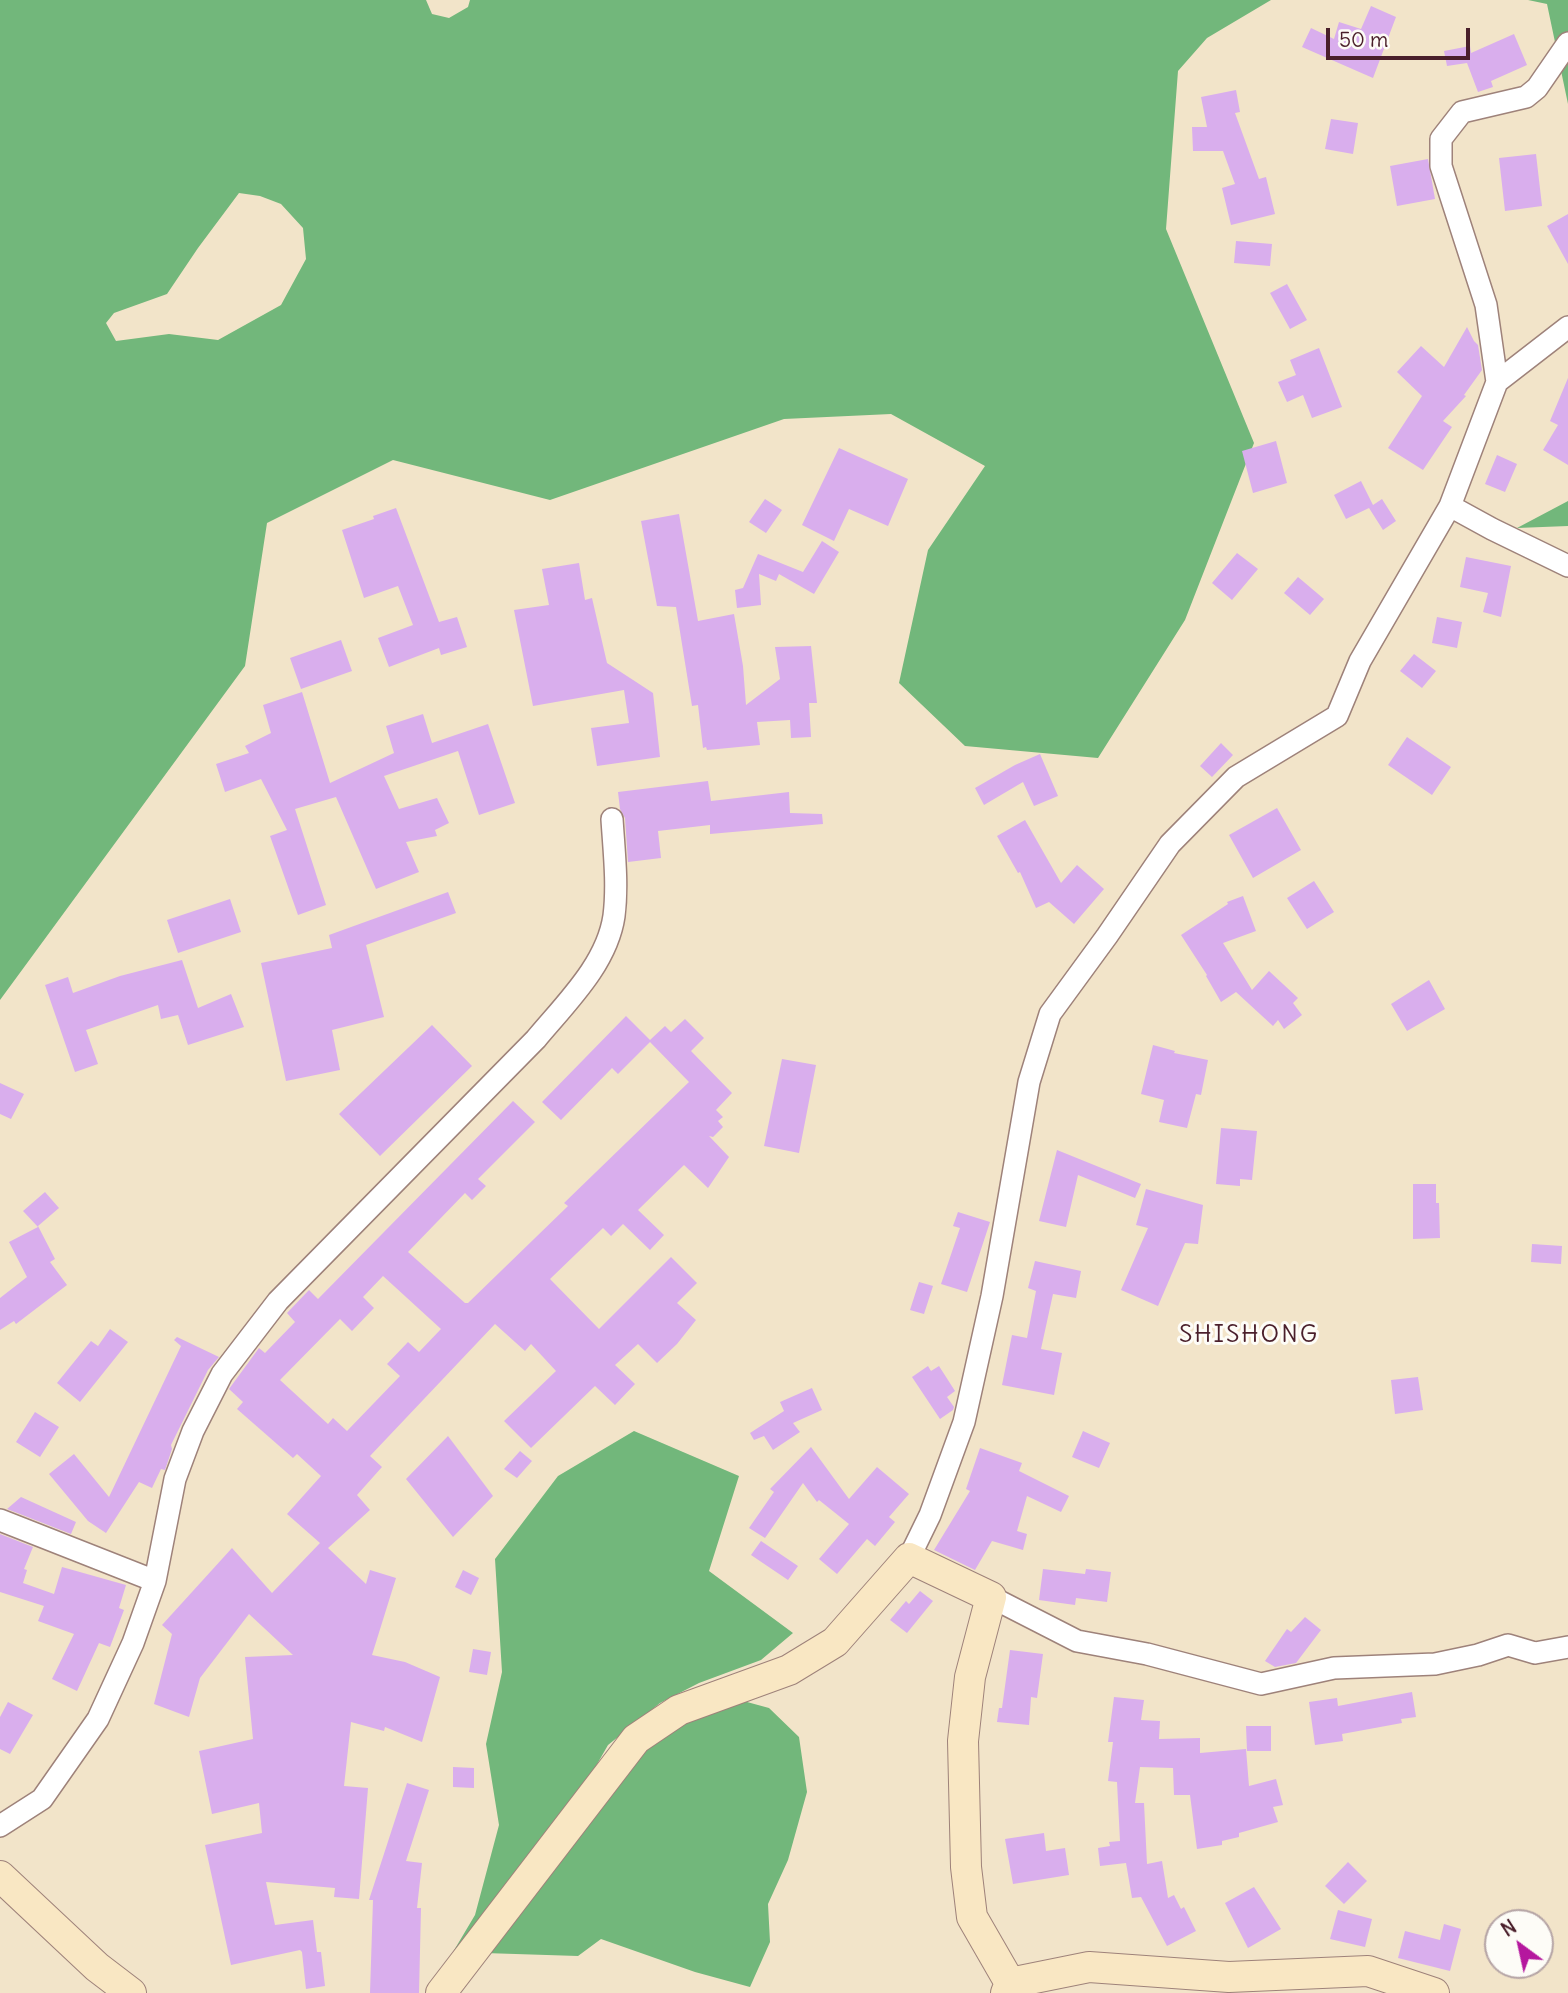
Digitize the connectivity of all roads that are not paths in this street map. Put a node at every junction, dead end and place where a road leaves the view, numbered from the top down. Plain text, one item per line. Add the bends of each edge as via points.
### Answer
1 (1568, 43) edge
2 (1568, 327) edge
3 (1497, 382) junction
4 (1450, 506) junction
5 (1568, 566) edge
6 (612, 819) dead end
7 (0, 1520) edge
8 (909, 1558) junction
9 (155, 1581) junction
10 (991, 1597) junction
11 (1568, 1647) edge
12 (0, 1826) edge
13 (0, 1876) edge
14 (1008, 1988) edge
15 (131, 1993) edge
16 (441, 1993) edge
17 (1434, 1993) edge

1 - 3 street via 1526,97 1462,112 1441,139 1441,166 1486,305
2 - 3 street
3 - 4 street
4 - 5 street
4 - 8 street via 1360,660 1337,716 1236,777 1170,844 1050,1014 1029,1082 992,1296 964,1422
6 - 9 street via 616,887 613,919 600,957 536,1039 278,1301 222,1374 175,1479
7 - 9 street
8 - 10 street
8 - 16 street via 835,1642 789,1670 679,1710 636,1739
9 - 12 street via 98,1719 42,1799
10 - 11 street via 1077,1641 1261,1684 1334,1668 1435,1664 1508,1645 1535,1653
10 - 14 street via 970,1676 963,1741 966,1867 972,1917
13 - 15 street
14 - 17 street via 1089,1968 1229,1977 1368,1971

